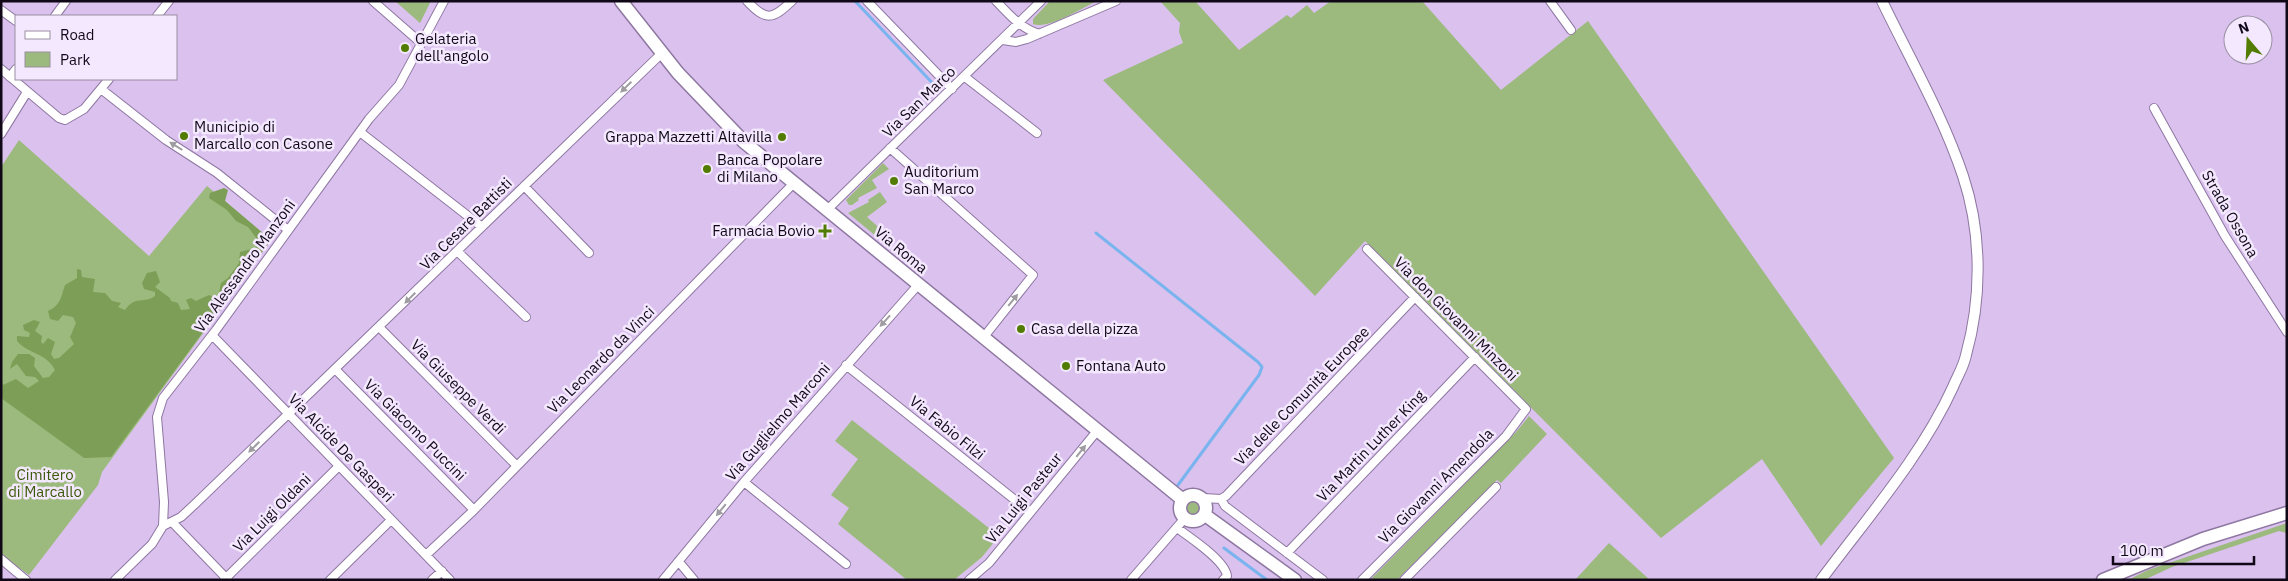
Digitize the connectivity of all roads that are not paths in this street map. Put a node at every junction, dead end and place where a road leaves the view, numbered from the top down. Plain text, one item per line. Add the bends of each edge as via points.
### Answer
1 (66, 1) edge
2 (169, 1) edge
3 (373, 1) edge
4 (444, 1) edge
5 (621, 1) edge
6 (747, 1) edge
7 (792, 1) edge
8 (867, 1) edge
9 (996, 1) edge
10 (1041, 1) edge
11 (1116, 1) edge
12 (1550, 1) edge
13 (1882, 1) edge
14 (1, 10) edge
15 (56, 15) edge
16 (158, 15) edge
17 (15, 20) edge
18 (1018, 24) junction
19 (1571, 30) dead end
20 (1039, 34) junction
21 (1003, 40) junction
22 (421, 43) junction
23 (662, 53) junction
24 (1, 69) edge
25 (15, 70) edge
26 (10, 77) junction
27 (965, 77) junction
28 (108, 80) edge
29 (101, 89) junction
30 (952, 89) junction
31 (27, 92) junction
32 (2154, 108) dead end
33 (360, 132) junction
34 (1037, 133) dead end
35 (1, 134) edge
36 (890, 148) junction
37 (794, 183) junction
38 (524, 186) junction
39 (827, 210) junction
40 (482, 226) junction
41 (288, 230) junction
42 (1367, 249) dead end
43 (457, 251) junction
44 (589, 253) dead end
45 (918, 285) junction
46 (1415, 297) junction
47 (526, 316) dead end
48 (380, 328) junction
49 (2287, 332) edge
50 (212, 335) junction
51 (983, 338) junction
52 (1474, 358) junction
53 (846, 365) junction
54 (336, 370) junction
55 (1526, 409) joint
56 (289, 414) junction
57 (1097, 430) junction
58 (339, 466) junction
59 (517, 466) junction
60 (744, 482) junction
61 (1496, 487) dead end
62 (1203, 498) junction
63 (1221, 499) junction
64 (1183, 500) junction
65 (474, 510) junction
66 (1030, 512) junction
67 (2287, 513) edge
68 (1204, 515) junction
69 (392, 520) junction
70 (172, 522) junction
71 (1181, 523) junction
72 (163, 526) junction
73 (1287, 553) junction
74 (426, 555) junction
75 (1, 560) edge
76 (678, 562) junction
77 (846, 564) dead end
78 (442, 571) junction
79 (226, 579) edge
80 (26, 580) edge
81 (115, 580) edge
82 (330, 580) edge
83 (432, 580) edge
84 (450, 580) edge
85 (663, 580) edge
86 (694, 580) edge
87 (969, 580) edge
88 (1131, 580) edge
89 (1223, 580) edge
90 (1295, 580) edge
91 (1323, 580) edge
92 (1362, 580) edge
93 (1404, 580) edge
94 (1821, 580) edge
95 (2103, 580) edge

1 - 15 street
2 - 16 street
3 - 22 street
4 - 22 street, Via Alessandro Manzoni
5 - 23 main road, Via Roma
6 - 7 street via 760,15 767,16 775,16
8 - 30 street
9 - 18 street
10 - 18 street, Via San Marco
11 - 20 street
12 - 19 street
13 - 94 street via 1948,136 1964,177 1974,220 1978,260 1976,306 1966,357 1943,408 1903,472
14 - 17 street
18 - 20 street
18 - 21 street, Via San Marco
20 - 21 street via 1016,42
21 - 27 street, Via San Marco
22 - 33 street, Via Alessandro Manzoni via 399,85
23 - 37 main road, Via Roma via 729,128
23 -> 38 street, Via Cesare Battisti
24 - 26 street
25 - 26 street
26 - 31 street
27 - 30 street, Via San Marco
27 - 34 street
28 - 29 street
29 - 31 street via 84,109 65,120
41 -> 29 street via 217,173 166,140
30 - 36 street, Via San Marco
31 - 35 street
32 - 49 street, Strada Ossona via 2225,236
33 - 40 street
33 - 41 street, Via Alessandro Manzoni
36 - 39 street, Via San Marco
51 -> 36 street via 1033,275
37 - 39 main road, Via Roma
37 - 59 street, Via Leonardo da Vinci
38 - 40 street, Via Cesare Battisti
38 - 44 street
39 - 45 main road, Via Roma
40 - 43 street, Via Cesare Battisti
41 - 50 street, Via Alessandro Manzoni
42 - 46 street, Via don Giovanni Minzoni
43 - 47 street
43 -> 48 street, Via Cesare Battisti
45 - 51 main road, Via Roma
45 -> 53 street, Via Guglielmo Marconi
46 - 52 street, Via don Giovanni Minzoni
46 - 63 street, Via delle Comunità Europee
48 - 54 street, Via Cesare Battisti
48 - 59 street, Via Giuseppe Verdi
50 - 56 street, Via Alcide De Gasperi
50 - 72 street, Via Alessandro Manzoni via 159,406
51 - 57 main road, Via Roma
52 - 55 street, Via don Giovanni Minzoni
52 - 73 street, Via Martin Luther King
53 - 60 street, Via Guglielmo Marconi
53 - 66 street, Via Fabio Filzi
54 - 56 street, Via Cesare Battisti
54 - 65 street, Via Giacomo Puccini
55 - 92 street, Via Giovanni Amendola via 1506,436
56 - 58 street, Via Alcide De Gasperi
56 -> 70 street, Via Cesare Battisti
57 - 64 main road, Via Roma
66 -> 57 street, Via Luigi Pasteur
58 - 69 street, Via Alcide De Gasperi
58 - 79 street, Via Luigi Oldani
59 - 65 street, Via Leonardo da Vinci
60 -> 76 street, Via Guglielmo Marconi
60 - 77 street
61 - 93 street
62 - 63 street
62 - 64 main road via 1195,494
62 - 68 main road via 1207,506
63 - 73 street via 1225,506
64 - 71 main road
65 - 74 street, Via Leonardo da Vinci
66 - 87 street, Via Luigi Pasteur via 990,563
67 - 95 main road via 2203,539
68 - 71 main road
68 - 90 main road
69 - 74 street, Via Alcide De Gasperi
69 - 82 street
70 - 72 street, Via Cesare Battisti
70 - 79 street
71 - 88 street
71 - 89 street via 1226,569 1227,576
72 - 81 street via 152,544
73 - 91 street
74 - 78 street, Via Alcide De Gasperi
75 - 80 street
76 - 85 street, Via Guglielmo Marconi
76 - 86 street
78 - 83 street
78 - 84 street, Via Alcide De Gasperi

